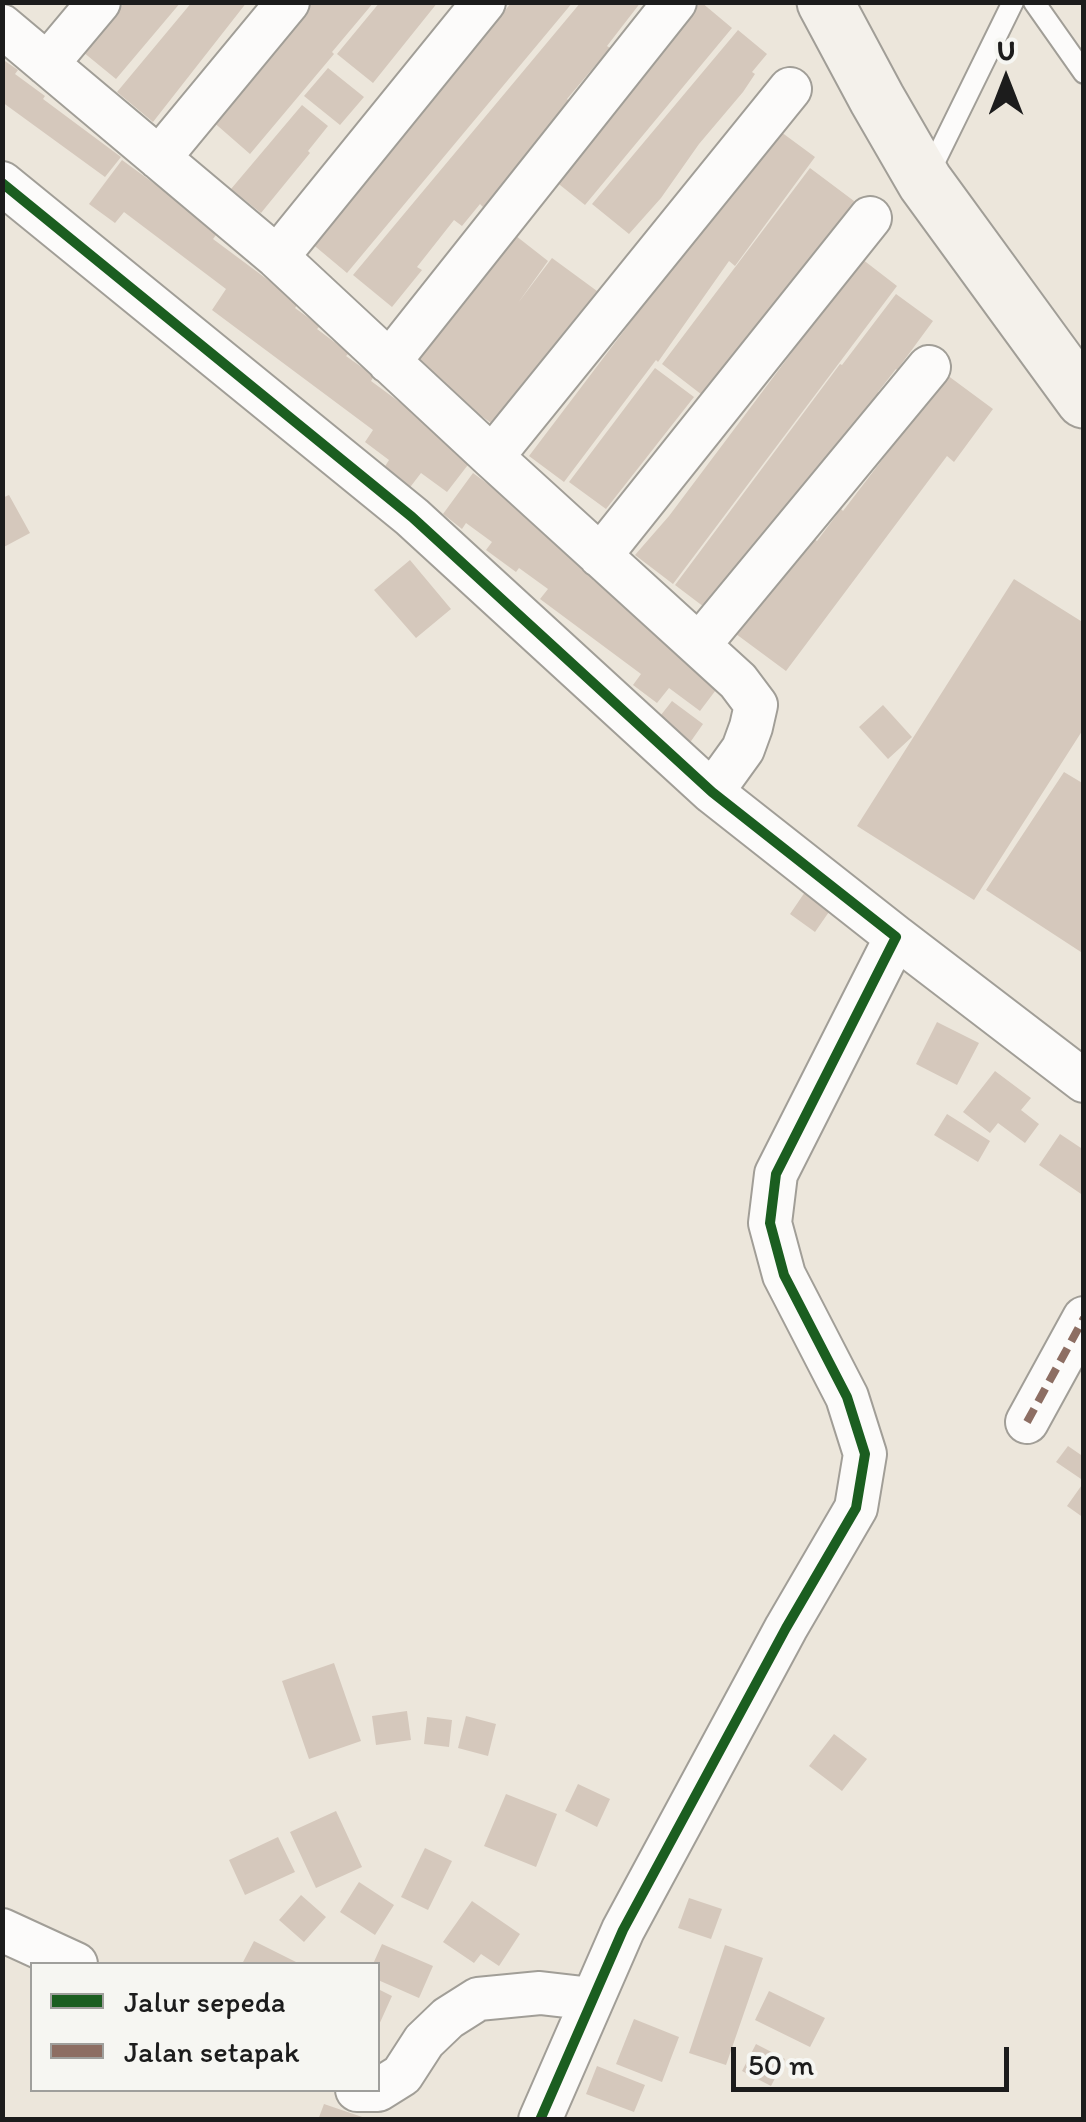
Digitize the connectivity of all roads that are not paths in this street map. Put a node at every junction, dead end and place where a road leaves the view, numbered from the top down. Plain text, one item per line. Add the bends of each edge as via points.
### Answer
1 (99, 2) edge
2 (288, 2) edge
3 (484, 2) edge
4 (675, 2) edge
5 (825, 2) edge
6 (1013, 2) edge
7 (1034, 2) edge
8 (2, 26) edge
9 (47, 64) junction
10 (1084, 73) edge
11 (790, 89) dead end
12 (159, 158) junction
13 (925, 182) junction
14 (2, 183) edge
15 (870, 218) dead end
16 (277, 257) junction
17 (389, 362) junction
18 (929, 366) dead end
19 (1084, 400) edge
20 (492, 457) junction
21 (600, 556) junction
22 (699, 645) junction
23 (712, 792) junction
24 (896, 937) junction
25 (1084, 1081) edge
26 (1084, 1318) edge
27 (1026, 1422) dead end
28 (2, 1930) edge
29 (72, 1962) edge
30 (592, 1999) junction
31 (380, 2089) edge
32 (540, 2120) edge

1 - 9 street
2 - 12 street
3 - 16 street
4 - 17 street
5 - 13 street
6 - 13 lane
7 - 10 lane
8 - 9 street
9 - 12 street
11 - 20 street
12 - 16 street
13 - 19 street
14 - 23 street via 412,517
15 - 21 street
16 - 17 street
17 - 20 street
18 - 22 street
20 - 21 street
21 - 22 street
22 - 23 street via 756,705 743,749
23 - 24 street
24 - 25 street
24 - 30 street via 776,1174 770,1222 784,1275 847,1397 865,1454 856,1508 690,1802
26 - 27 street
28 - 29 street
30 - 31 street via 540,1993 478,1999 448,2018 402,2076
30 - 32 street

